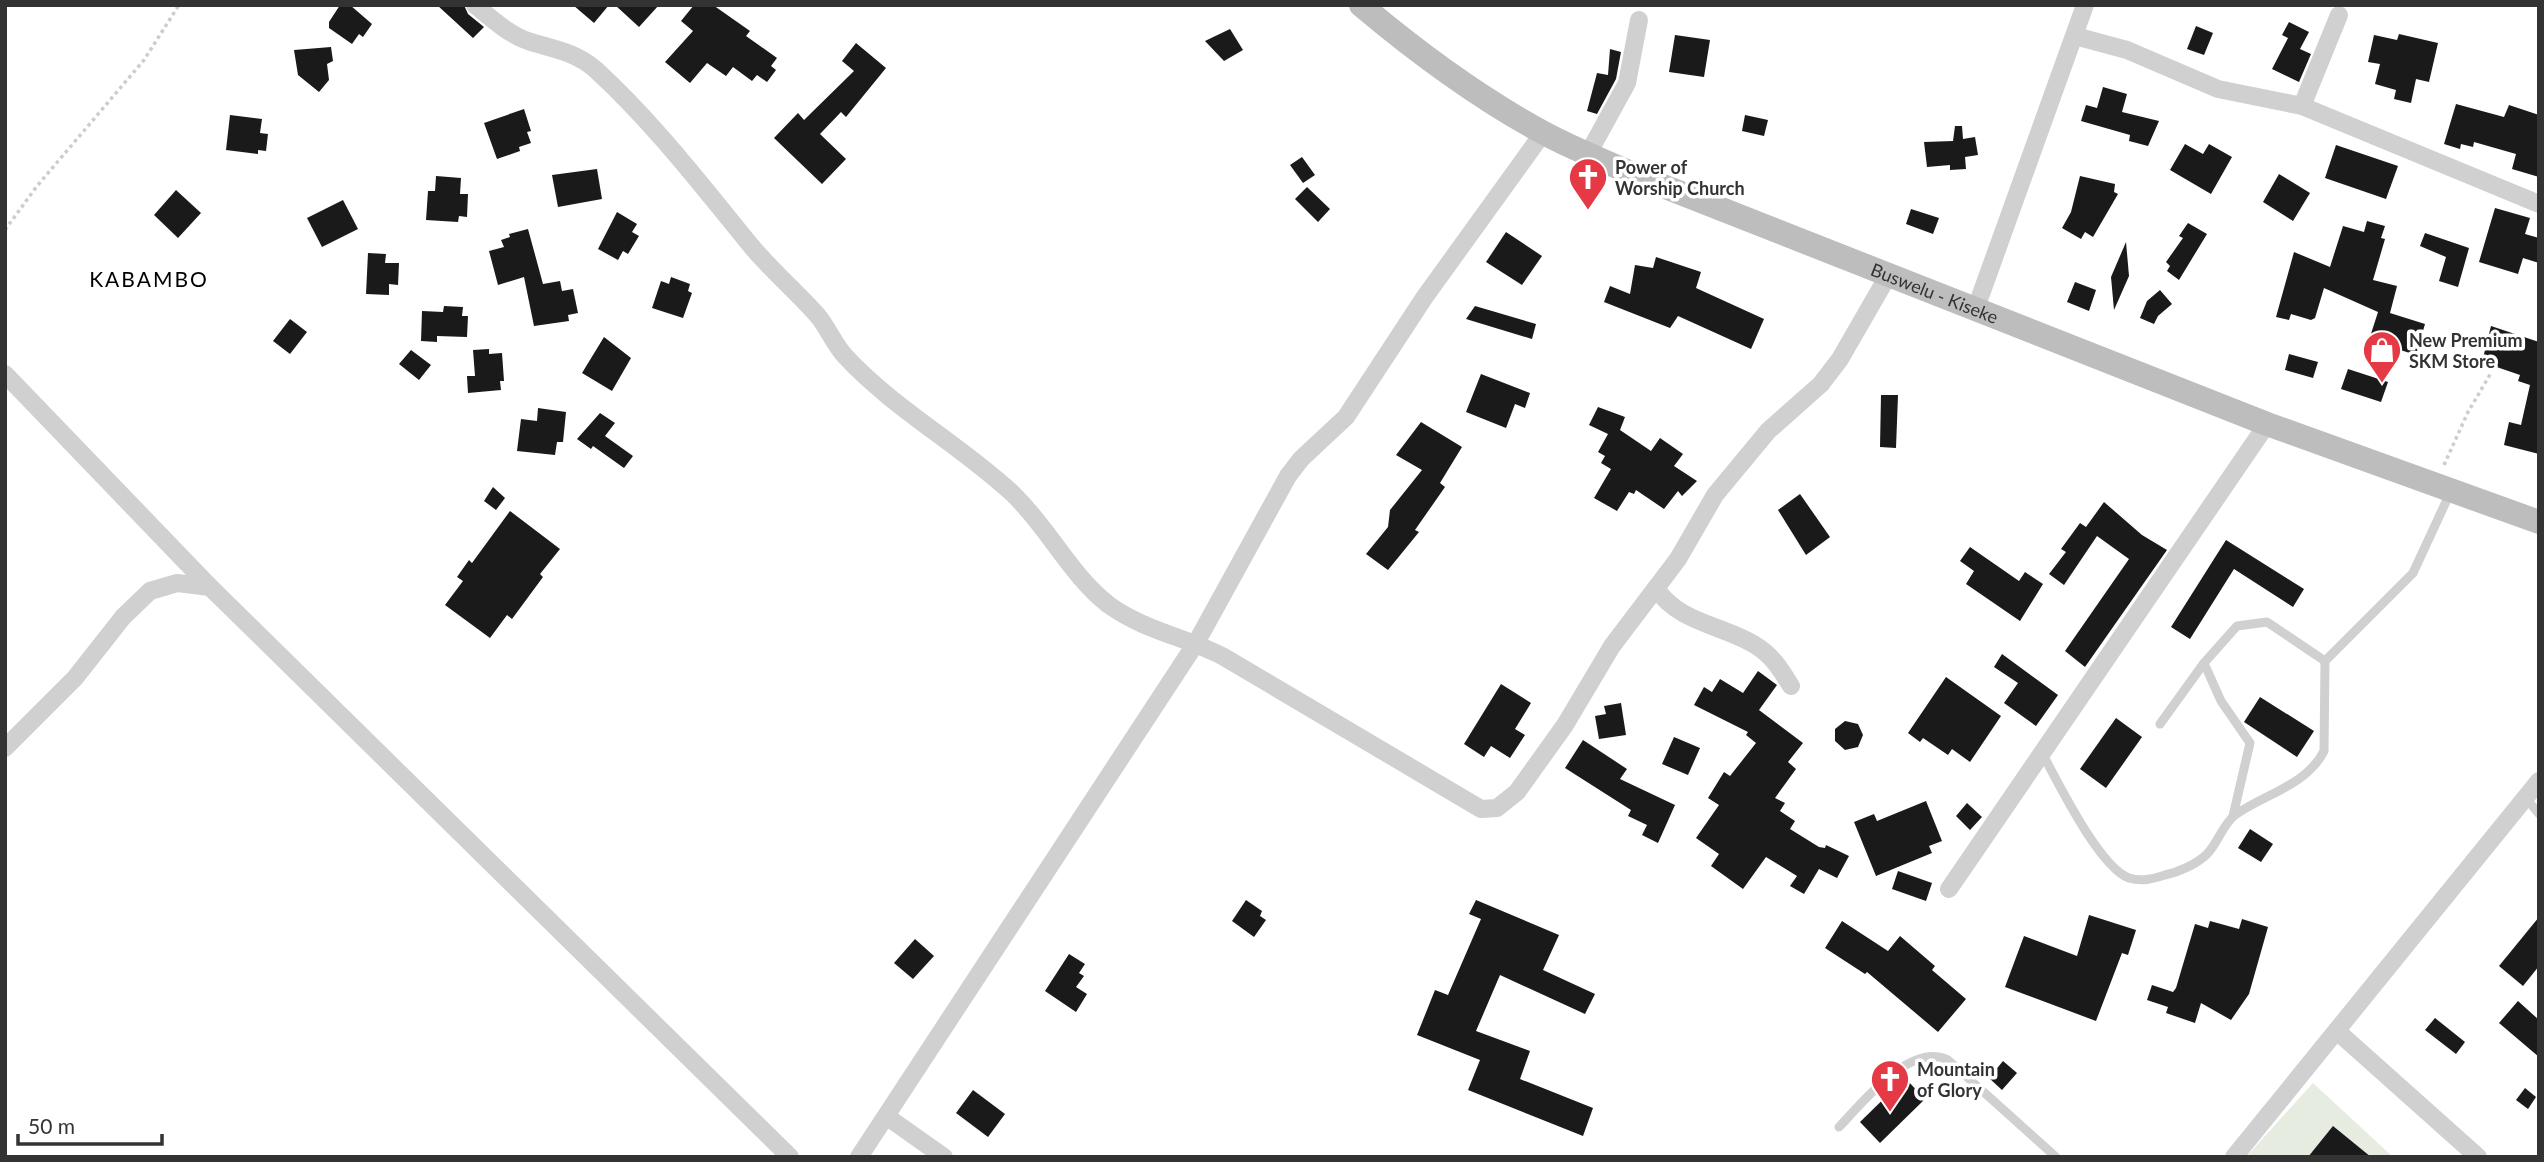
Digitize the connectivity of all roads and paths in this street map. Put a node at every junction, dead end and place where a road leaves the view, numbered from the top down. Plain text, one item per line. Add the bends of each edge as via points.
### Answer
1 (179, 5) edge
2 (475, 5) edge
3 (2085, 5) edge
4 (1366, 7) edge
5 (2339, 15) dead end
6 (1639, 20) dead end
7 (2075, 36) junction
8 (2302, 106) junction
9 (1543, 133) junction
10 (1588, 154) junction
11 (2539, 204) edge
12 (5, 230) edge
13 (1889, 274) junction
14 (1976, 307) junction
15 (2491, 373) dead end
16 (5, 374) edge
17 (2267, 424) junction
18 (2443, 488) junction
19 (2539, 523) edge
20 (210, 587) junction
21 (1656, 588) junction
22 (1196, 643) junction
23 (2325, 661) junction
24 (2204, 663) junction
25 (1791, 686) dead end
26 (2160, 724) dead end
27 (5, 748) edge
28 (2042, 753) junction
29 (2539, 781) edge
30 (2525, 797) junction
31 (2539, 814) edge
32 (2233, 816) junction
33 (1949, 889) dead end
34 (2338, 1032) junction
35 (886, 1116) junction
36 (1839, 1127) dead end
37 (790, 1157) edge
38 (859, 1157) edge
39 (944, 1157) edge
40 (2056, 1157) edge
41 (2234, 1157) edge
42 (2479, 1157) edge

1 - 12 path via 144,60
2 - 22 street via 527,41 575,54 592,66 819,317 843,354 887,395 1013,494 1107,603 1163,634
3 - 7 street
4 - 9 main road, Buswelu - Kiseke via 1448,75
5 - 8 street
6 - 10 street via 1627,83
7 - 8 street via 2127,50 2218,89
7 - 14 street
8 - 11 street
9 - 10 main road, Buswelu - Kiseke
9 - 22 street via 1438,278 1346,417 1288,476
10 - 13 main road, Buswelu - Kiseke
13 - 14 main road, Buswelu - Kiseke
13 - 21 street via 1840,359 1808,398 1735,467
14 - 17 main road, Buswelu - Kiseke
15 - 18 path via 2468,412
16 - 20 street
17 - 18 main road, Buswelu - Kiseke
17 - 28 street
18 - 19 main road, Buswelu - Kiseke
18 - 23 lane via 2413,573
20 - 27 street via 177,583 150,591 75,678
20 - 37 street
21 - 22 street via 1612,646 1543,757 1509,801 1497,808 1481,809
21 - 25 street via 1683,612 1756,645 1771,657
22 - 35 street
23 - 24 lane via 2267,622 2237,626
23 - 32 lane via 2324,751 2318,763 2308,774
24 - 26 lane
24 - 32 lane via 2221,701 2250,743
28 - 32 lane via 2112,867 2127,877 2144,881 2178,872 2207,854
28 - 33 street
29 - 30 street
30 - 31 lane
30 - 34 street
34 - 41 street
34 - 42 street
35 - 38 street
35 - 39 street
36 - 40 lane via 1900,1069 1916,1058 1938,1056

